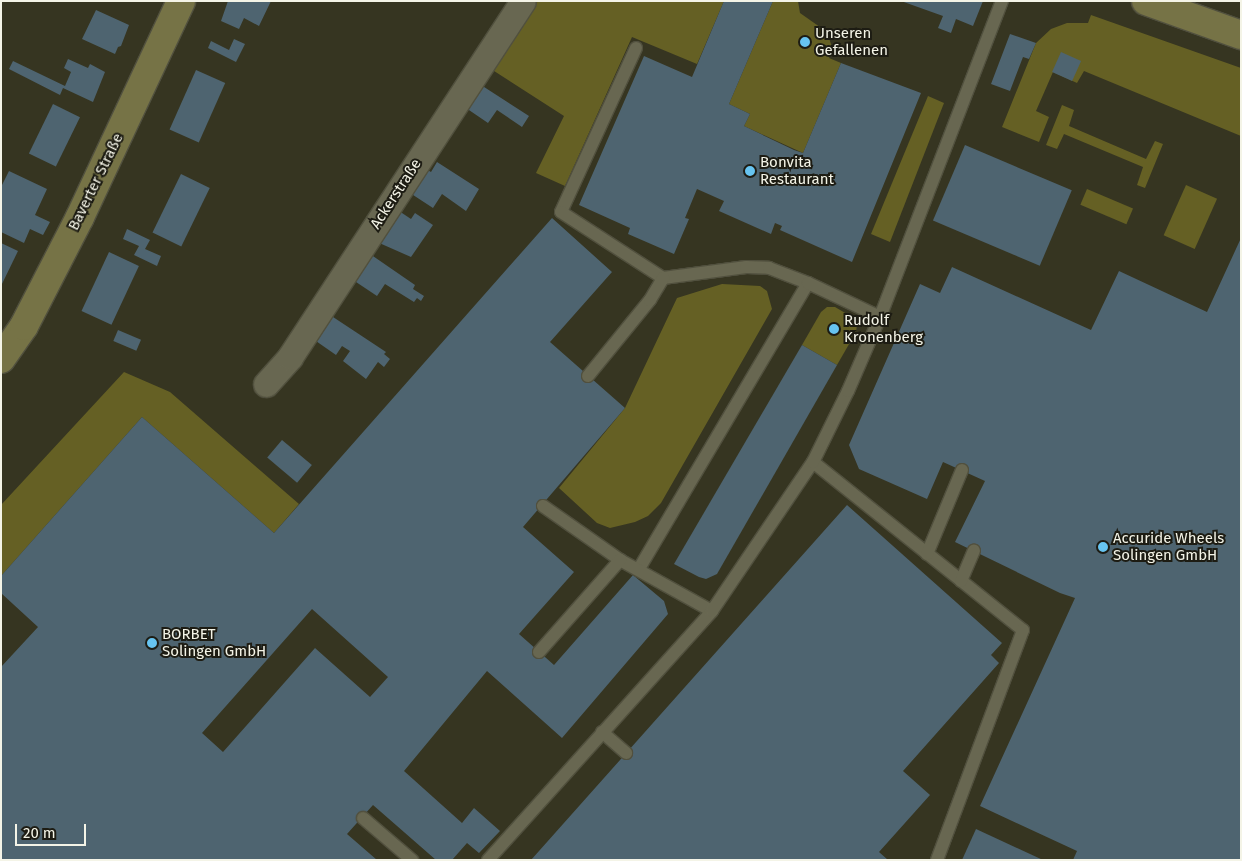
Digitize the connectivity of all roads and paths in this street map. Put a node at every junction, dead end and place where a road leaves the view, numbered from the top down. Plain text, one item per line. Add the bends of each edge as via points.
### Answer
1 (181, 1) edge
2 (523, 1) edge
3 (1002, 1) edge
4 (1146, 1) edge
5 (1241, 35) edge
6 (636, 48) dead end
7 (663, 278) junction
8 (808, 283) junction
9 (880, 317) junction
10 (1, 358) edge
11 (588, 376) dead end
12 (266, 384) dead end
13 (813, 462) junction
14 (962, 470) dead end
15 (543, 506) dead end
16 (974, 551) dead end
17 (927, 554) junction
18 (620, 560) junction
19 (639, 569) junction
20 (961, 581) junction
21 (712, 611) junction
22 (539, 652) dead end
23 (602, 732) junction
24 (626, 753) dead end
25 (363, 818) dead end
26 (412, 860) edge
27 (488, 860) edge
28 (937, 860) edge

1 - 10 main road, Baverter Straße via 80,217 24,326
2 - 12 street, Ackerstraße via 290,357
3 - 9 lane
4 - 5 main road
6 - 7 lane via 561,212
7 - 8 lane via 746,267 769,268
7 - 11 lane via 650,300
8 - 9 lane
8 - 19 lane
9 - 13 lane
13 - 17 lane
13 - 21 lane
14 - 17 lane
15 - 18 lane
16 - 20 lane
17 - 20 lane
18 - 19 lane
18 - 22 lane
19 - 21 lane
20 - 28 lane via 1023,630
21 - 23 lane
23 - 24 lane
23 - 27 lane
25 - 26 lane

